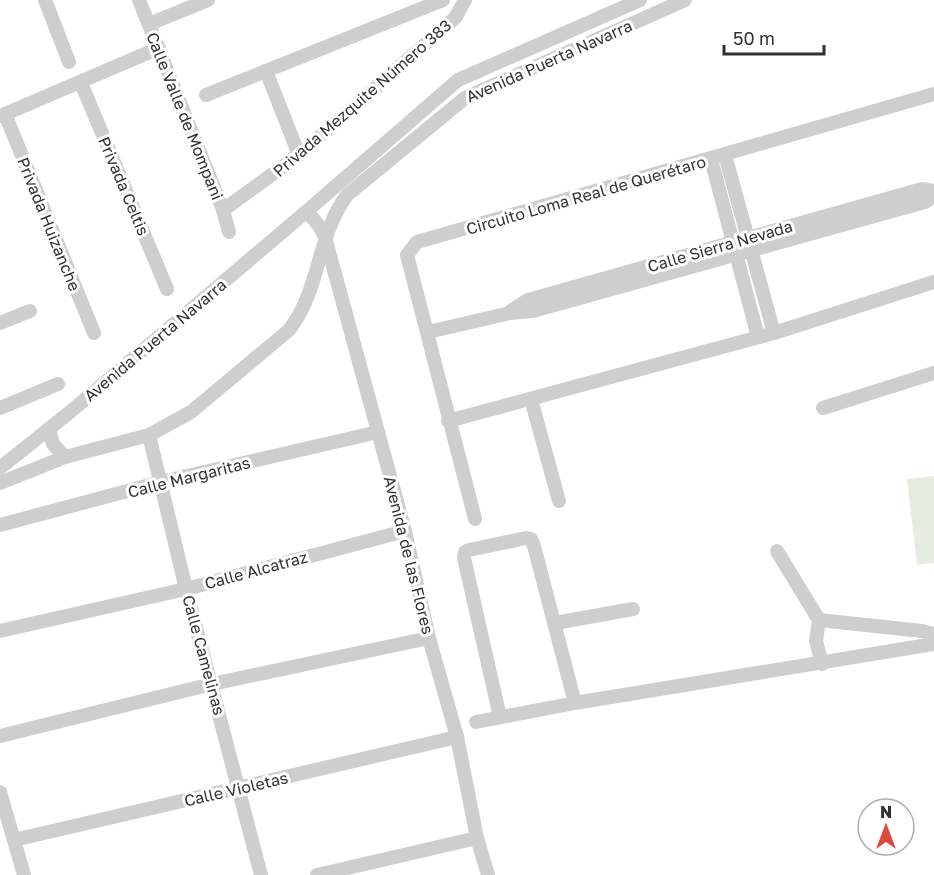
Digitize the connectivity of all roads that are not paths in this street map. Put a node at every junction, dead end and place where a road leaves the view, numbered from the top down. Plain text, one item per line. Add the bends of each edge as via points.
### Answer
1 (45, 0) edge
2 (139, 0) edge
3 (208, 0) edge
4 (443, 0) edge
5 (465, 0) edge
6 (640, 0) edge
7 (685, 0) edge
8 (617, 10) junction
9 (149, 24) junction
10 (625, 27) junction
11 (159, 48) junction
12 (69, 62) dead end
13 (266, 71) junction
14 (81, 83) junction
15 (934, 94) edge
16 (206, 95) dead end
17 (2, 115) edge
18 (299, 155) junction
19 (718, 157) junction
20 (934, 190) edge
21 (934, 196) edge
22 (223, 210) junction
23 (307, 211) junction
24 (229, 232) dead end
25 (324, 237) junction
26 (750, 244) junction
27 (734, 249) junction
28 (934, 282) edge
29 (167, 289) dead end
30 (30, 311) dead end
31 (0, 322) edge
32 (428, 332) junction
33 (94, 333) dead end
34 (774, 333) junction
35 (758, 337) junction
36 (934, 373) edge
37 (58, 384) dead end
38 (531, 399) junction
39 (0, 408) edge
40 (823, 408) dead end
41 (448, 421) junction
42 (49, 429) junction
43 (378, 432) junction
44 (149, 435) junction
45 (65, 457) junction
46 (0, 468) edge
47 (161, 482) junction
48 (0, 483) edge
49 (559, 501) dead end
50 (475, 519) dead end
51 (0, 525) edge
52 (405, 531) junction
53 (777, 551) dead end
54 (186, 589) junction
55 (633, 609) dead end
56 (819, 620) junction
57 (555, 623) junction
58 (0, 631) edge
59 (934, 634) edge
60 (429, 638) junction
61 (934, 644) edge
62 (822, 664) junction
63 (212, 684) junction
64 (575, 703) junction
65 (500, 717) junction
66 (476, 722) dead end
67 (0, 736) edge
68 (457, 737) junction
69 (239, 788) junction
70 (2, 801) edge
71 (477, 838) junction
72 (14, 840) junction
73 (24, 875) edge
74 (261, 875) edge
75 (317, 875) edge
76 (488, 875) edge

1 - 12 street
2 - 9 street, Calle Valle de Mompani
3 - 9 street
4 - 13 street, Privada Mezquite Número 383
5 - 18 street, Privada Mezquite Número 383 via 455,18
6 - 8 street, Avenida Puerta Navarra
7 - 10 street, Avenida Puerta Navarra
8 - 10 street
8 - 23 street, Avenida Puerta Navarra via 458,80
9 - 11 street, Calle Valle de Mompani
10 - 25 street, Avenida Puerta Navarra via 465,98 347,195
11 - 14 street
11 - 22 street, Calle Valle de Mompani
13 - 16 street, Privada Mezquite Número 383
13 - 18 street
14 - 17 street
14 - 29 street, Privada Celtis
15 - 19 street, Circuito Loma Real de Querétaro
17 - 33 street, Privada Huizanche
18 - 22 street, Privada Mezquite Número 383
19 - 26 street
19 - 27 street
19 - 32 street, Circuito Loma Real de Querétaro via 417,242 407,255
20 - 26 street, Calle Sierra Nevada via 922,189
21 - 26 street, Calle Sierra Nevada via 925,202
22 - 24 street, Calle Valle de Mompani
23 - 25 street, Avenida de las Flores
23 - 42 street, Avenida Puerta Navarra
25 - 43 street, Avenida de las Flores
25 - 44 street, Avenida Puerta Navarra via 308,298 289,330 191,412
26 - 27 street, Calle Sierra Nevada
26 - 34 street
27 - 32 street, Calle Sierra Nevada via 528,300 510,312
27 - 35 street
28 - 34 street
30 - 31 street
32 - 41 street, Circuito Loma Real de Querétaro
34 - 35 street
35 - 38 street
36 - 40 street
37 - 39 street
38 - 41 street
38 - 49 street
41 - 50 street, Circuito Loma Real de Querétaro
42 - 45 street via 53,444
42 - 46 street, Avenida Puerta Navarra
43 - 47 street, Calle Margaritas
43 - 52 street, Avenida de las Flores
44 - 45 street, Avenida Puerta Navarra
44 - 47 street, Calle Camelinas
45 - 48 street, Avenida Puerta Navarra
47 - 51 street, Calle Margaritas
47 - 54 street, Calle Camelinas
52 - 54 street, Calle Alcatraz
52 - 60 street, Avenida de las Flores
53 - 56 street
54 - 58 street, Calle Alcatraz
54 - 63 street, Calle Camelinas
55 - 57 street
56 - 59 street
56 - 62 street via 816,640
57 - 64 street
57 - 65 street via 531,539 465,552
60 - 63 street
60 - 68 street, Avenida de las Flores
61 - 62 street
62 - 64 street
63 - 67 street
63 - 69 street, Calle Camelinas
64 - 65 street
65 - 66 street
68 - 69 street, Calle Violetas
68 - 71 street, Avenida de las Flores
69 - 72 street, Calle Violetas
69 - 74 street, Calle Camelinas
70 - 72 street
71 - 75 street
71 - 76 street, Avenida de las Flores
72 - 73 street

